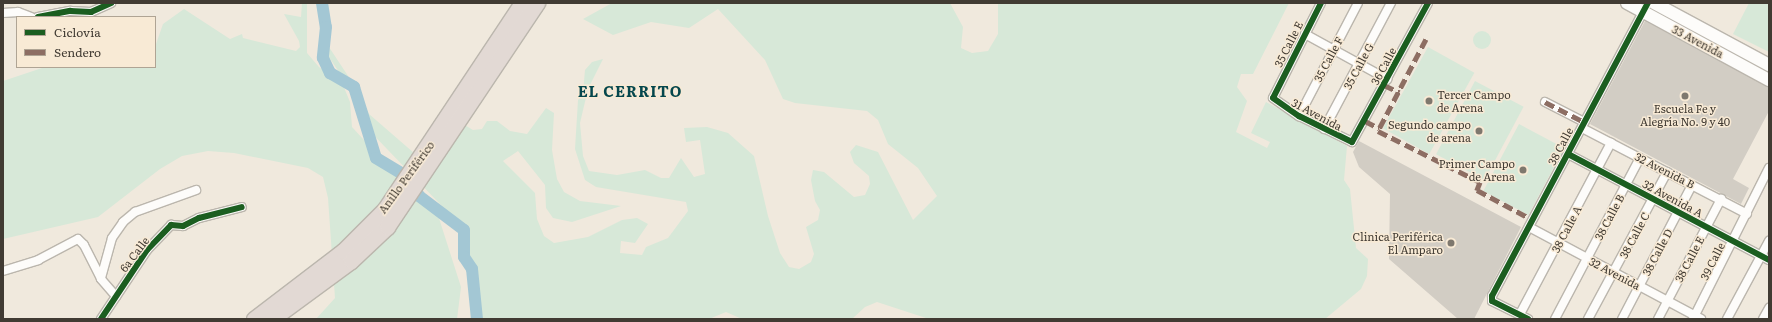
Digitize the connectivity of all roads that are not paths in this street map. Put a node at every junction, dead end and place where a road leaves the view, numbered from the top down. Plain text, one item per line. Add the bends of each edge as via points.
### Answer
1 (111, 3) edge
2 (522, 3) edge
3 (537, 3) edge
4 (1321, 3) edge
5 (1358, 3) edge
6 (1391, 3) edge
7 (1428, 3) edge
8 (1627, 3) edge
9 (1654, 3) edge
10 (1645, 7) edge
11 (3, 13) edge
12 (28, 16) edge
13 (43, 16) edge
14 (1305, 34) junction
15 (1333, 50) junction
16 (1360, 64) junction
17 (1769, 65) edge
18 (1387, 79) junction
19 (1769, 80) edge
20 (1273, 95) joint
21 (1545, 102) dead end
22 (1299, 116) junction
23 (1583, 125) junction
24 (1324, 129) junction
25 (1356, 139) joint
26 (1611, 143) junction
27 (1568, 154) junction
28 (1640, 158) junction
29 (1597, 169) junction
30 (1769, 170) edge
31 (1667, 172) junction
32 (1626, 185) junction
33 (1692, 185) junction
34 (196, 190) dead end
35 (1653, 199) junction
36 (1721, 199) junction
37 (242, 207) dead end
38 (1678, 212) junction
39 (1747, 214) junction
40 (1529, 227) junction
41 (1706, 227) junction
42 (1733, 241) junction
43 (1769, 241) edge
44 (1558, 243) junction
45 (1761, 256) junction
46 (1587, 258) junction
47 (1769, 260) edge
48 (3, 270) edge
49 (1614, 272) junction
50 (101, 279) junction
51 (1639, 286) junction
52 (116, 296) junction
53 (1667, 301) junction
54 (1769, 308) edge
55 (1520, 314) junction
56 (261, 317) edge
57 (1696, 318) edge
58 (102, 319) edge
59 (1528, 319) edge
60 (1555, 319) edge
61 (1588, 319) edge
62 (1622, 319) edge
63 (1658, 319) edge
64 (1727, 319) edge
65 (1763, 319) edge

1 - 13 street via 91,12 70,11
2 - 56 highway, Anillo Periférico via 385,209 343,251
3 - 56 highway, Anillo Periférico via 387,227 351,260
4 - 14 street, 35 Calle E
5 - 15 street, 35 Calle F
6 - 16 street, 35 Calle G
7 - 18 street, 36 Calle
8 - 10 street, 33 Avenida
9 - 17 street, 33 Avenida
10 - 19 street, 33 Avenida
10 - 23 street, 38 Calle
11 - 12 street via 18,12
14 - 15 street
14 - 20 street, 35 Calle E
15 - 16 street
15 - 22 street, 35 Calle F
16 - 18 street
16 - 24 street, 35 Calle G
18 - 25 street, 36 Calle
20 - 22 street, 31 Avenida via 1276,102
21 - 23 street, 32 Avenida B
22 - 24 street, 31 Avenida
23 - 26 street, 32 Avenida B
23 - 27 street, 38 Calle
24 - 25 street, 31 Avenida via 1348,142
26 - 28 street, 32 Avenida B
26 - 29 street, 38 Calle A
27 - 29 street, 32 Avenida A
27 - 40 street, 38 Calle
28 - 31 street, 32 Avenida B
28 - 32 street, 38 Calle B
29 - 32 street, 32 Avenida A
29 - 44 street, 38 Calle A
30 - 39 street, 39 Calle
31 - 33 street, 32 Avenida B
31 - 35 street, 38 Calle C
32 - 35 street, 32 Avenida A
32 - 46 street, 38 Calle B
33 - 36 street, 32 Avenida B
33 - 38 street, 38 Calle D
34 - 50 street via 135,212 123,222 112,238
35 - 38 street, 32 Avenida A
35 - 49 street, 38 Calle C
36 - 39 street, 32 Avenida B
36 - 41 street, 38 Calle E
37 - 52 street, 6a Calle via 199,218 183,226 172,225 147,250
38 - 41 street, 32 Avenida A
38 - 51 street, 38 Calle D
39 - 42 street, 39 Calle
40 - 44 street, 32 Avenida
40 - 55 street, 38 Calle via 1491,299
41 - 42 street, 32 Avenida A
41 - 53 street, 38 Calle E
42 - 45 street, 32 Avenida A
42 - 57 street, 39 Calle
43 - 45 street
44 - 46 street, 32 Avenida
44 - 55 street, 38 Calle A
45 - 47 street, 32 Avenida A
45 - 64 street
46 - 49 street, 32 Avenida
46 - 60 street, 38 Calle B
48 - 50 street via 38,260 78,239 84,245
49 - 51 street, 32 Avenida
49 - 61 street, 38 Calle C
50 - 52 street
51 - 53 street, 32 Avenida
51 - 62 street, 38 Calle D
52 - 58 street, 6a Calle
53 - 57 street, 32 Avenida
53 - 63 street, 38 Calle E
54 - 65 street
55 - 59 street

